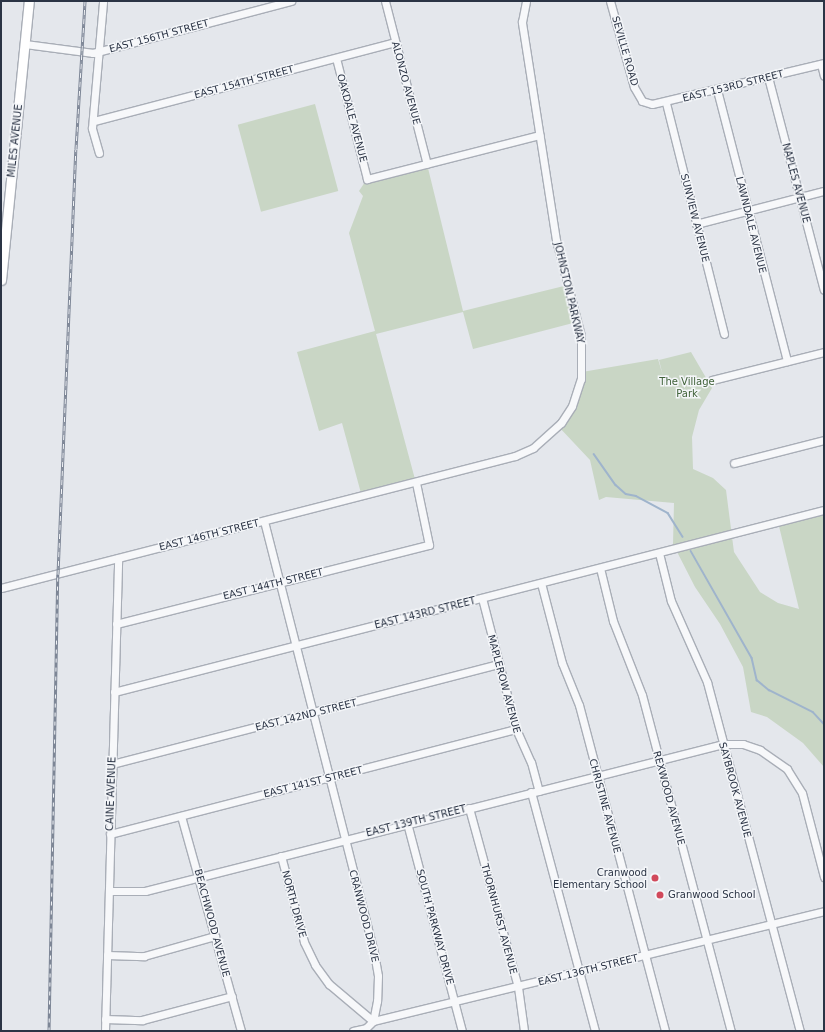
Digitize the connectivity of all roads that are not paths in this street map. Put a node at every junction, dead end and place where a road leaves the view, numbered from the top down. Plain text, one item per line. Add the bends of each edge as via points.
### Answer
1 (29, 1) edge
2 (103, 1) edge
3 (290, 1) edge
4 (385, 1) edge
5 (526, 1) edge
6 (610, 1) edge
7 (395, 42) junction
8 (25, 44) junction
9 (99, 51) junction
10 (336, 58) junction
11 (822, 63) edge
12 (824, 76) edge
13 (768, 77) junction
14 (717, 90) junction
15 (642, 100) joint
16 (666, 102) junction
17 (94, 121) junction
18 (539, 135) junction
19 (98, 153) dead end
20 (427, 164) junction
21 (824, 191) edge
22 (800, 198) junction
23 (748, 211) junction
24 (696, 224) junction
25 (1, 280) edge
26 (824, 290) edge
27 (724, 334) dead end
28 (824, 352) edge
29 (786, 361) junction
30 (712, 380) dead end
31 (824, 440) edge
32 (734, 463) dead end
33 (416, 483) junction
34 (824, 510) edge
35 (264, 521) junction
36 (659, 553) junction
37 (118, 558) junction
38 (600, 568) junction
39 (280, 582) junction
40 (541, 583) junction
41 (1, 588) edge
42 (482, 598) junction
43 (116, 624) junction
44 (296, 646) junction
45 (499, 664) junction
46 (114, 692) junction
47 (312, 713) junction
48 (516, 729) junction
49 (723, 744) junction
50 (659, 760) junction
51 (112, 764) junction
52 (597, 775) junction
53 (330, 778) junction
54 (535, 791) junction
55 (469, 808) junction
56 (181, 816) junction
57 (407, 823) junction
58 (110, 834) junction
59 (344, 840) junction
60 (281, 856) junction
61 (199, 877) junction
62 (824, 877) edge
63 (109, 890) junction
64 (824, 910) edge
65 (771, 923) junction
66 (215, 936) junction
67 (707, 940) junction
68 (107, 955) junction
69 (646, 956) junction
70 (580, 972) junction
71 (518, 987) junction
72 (232, 996) junction
73 (455, 1003) junction
74 (105, 1019) junction
75 (373, 1021) junction
76 (366, 1029) edge
77 (105, 1031) edge
78 (241, 1031) edge
79 (354, 1031) edge
80 (462, 1031) edge
81 (524, 1031) edge
82 (595, 1031) edge
83 (665, 1031) edge
84 (732, 1031) edge
85 (800, 1031) edge

1 - 8 main road, MILES AVENUE
2 - 9 street
3 - 9 street, EAST 156TH STREET
4 - 7 street, ALONZO AVENUE
5 - 18 street, JOHNSTON PARKWAY via 522,22
6 - 15 street, SEVILLE ROAD via 634,87
7 - 10 street, EAST 154TH STREET
7 - 20 street, ALONZO AVENUE
8 - 9 street, EAST 156TH STREET via 92,53
8 - 25 main road, MILES AVENUE
9 - 17 street
10 - 17 street, EAST 154TH STREET
10 - 20 street, OAKDALE AVENUE via 367,179
11 - 12 street
11 - 13 street, EAST 153RD STREET
13 - 14 street, EAST 153RD STREET
13 - 22 street, NAPLES AVENUE
14 - 16 street, EAST 153RD STREET
14 - 23 street, LAWNDALE AVENUE
15 - 16 street, EAST 153RD STREET via 652,104
16 - 24 street, SUNVIEW AVENUE
17 - 19 street via 92,128
18 - 20 street
18 - 33 street, JOHNSTON PARKWAY via 556,240 581,336 582,360 578,390 561,423 533,448 515,456
21 - 22 street
22 - 23 street
22 - 26 street, NAPLES AVENUE
23 - 24 street
23 - 29 street, LAWNDALE AVENUE
24 - 27 street, SUNVIEW AVENUE
28 - 29 street
29 - 30 street
31 - 32 street
33 - 35 street, EAST 146TH STREET
33 - 39 street, EAST 144TH STREET via 429,545
34 - 36 street, EAST 143RD STREET
35 - 37 street, EAST 146TH STREET
35 - 39 street, CRANWOOD DRIVE
36 - 38 street, EAST 143RD STREET
36 - 49 street, SAYBROOK AVENUE via 671,601 707,682
37 - 41 street, EAST 146TH STREET
37 - 43 street, CAINE AVENUE
38 - 40 street, EAST 143RD STREET
38 - 50 street, REXWOOD AVENUE via 613,621 642,695
39 - 43 street, EAST 144TH STREET
39 - 44 street, CRANWOOD DRIVE
40 - 42 street, EAST 143RD STREET
40 - 52 street, CHRISTINE AVENUE via 561,658 579,705
42 - 44 street, EAST 143RD STREET
42 - 45 street, MAPLEROW AVENUE
43 - 46 street, CAINE AVENUE
44 - 46 street, EAST 143RD STREET
44 - 47 street, CRANWOOD DRIVE
45 - 47 street, EAST 142ND STREET
45 - 48 street, MAPLEROW AVENUE
46 - 51 street, CAINE AVENUE
47 - 51 street, EAST 142ND STREET
47 - 53 street, CRANWOOD DRIVE
48 - 53 street, EAST 141ST STREET
48 - 54 street, MAPLEROW AVENUE via 531,762
49 - 50 street, EAST 139TH STREET
49 - 62 street, EAST 139TH STREET via 743,744 760,750 786,769 802,793
49 - 65 street, SAYBROOK AVENUE
50 - 52 street, EAST 139TH STREET
50 - 67 street, REXWOOD AVENUE
51 - 58 street, CAINE AVENUE
52 - 54 street, EAST 139TH STREET
52 - 69 street, CHRISTINE AVENUE
53 - 56 street, EAST 141ST STREET
53 - 59 street, CRANWOOD DRIVE
54 - 55 street, EAST 139TH STREET
54 - 70 street, MAPLEROW AVENUE
55 - 57 street, EAST 139TH STREET
55 - 71 street, THORNHURST AVENUE
56 - 58 street, EAST 141ST STREET
56 - 61 street, BEACHWOOD AVENUE
57 - 59 street, EAST 139TH STREET
57 - 73 street, SOUTH PARKWAY DRIVE
58 - 63 street, CAINE AVENUE
59 - 60 street, EAST 139TH STREET
59 - 75 street, CRANWOOD DRIVE via 374,953 378,982
60 - 61 street, EAST 139TH STREET
60 - 75 street, NORTH DRIVE via 304,942 316,965 329,984
61 - 63 street, EAST 139TH STREET via 146,891
61 - 66 street, BEACHWOOD AVENUE
63 - 68 street, CAINE AVENUE
64 - 65 street, EAST 136TH STREET
65 - 67 street, EAST 136TH STREET
65 - 85 street, SAYBROOK AVENUE
66 - 68 street via 144,956
66 - 72 street, BEACHWOOD AVENUE
67 - 69 street, EAST 136TH STREET
67 - 84 street, REXWOOD AVENUE
68 - 74 street, CAINE AVENUE
69 - 70 street, EAST 136TH STREET
69 - 83 street, CHRISTINE AVENUE
70 - 71 street, EAST 136TH STREET
70 - 82 street, MAPLEROW AVENUE
71 - 73 street, EAST 136TH STREET
71 - 81 street, THORNHURST AVENUE
72 - 74 street via 142,1020
72 - 78 street, BEACHWOOD AVENUE
73 - 75 street, EAST 136TH STREET
73 - 80 street, SOUTH PARKWAY DRIVE
74 - 77 street, CAINE AVENUE
75 - 76 street
76 - 79 street

